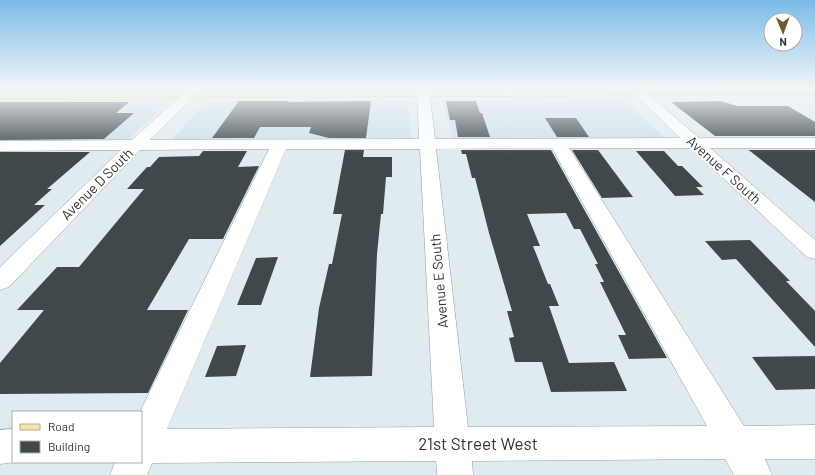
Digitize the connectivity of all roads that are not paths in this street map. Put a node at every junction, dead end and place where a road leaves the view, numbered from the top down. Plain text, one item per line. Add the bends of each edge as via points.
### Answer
1 (173, 110) edge
2 (425, 110) edge
3 (658, 110) edge
4 (137, 144) junction
5 (280, 144) junction
6 (428, 144) junction
7 (558, 144) junction
8 (694, 144) junction
9 (815, 144) edge
10 (0, 146) edge
11 (815, 252) edge
12 (0, 281) edge
13 (815, 442) edge
14 (735, 443) junction
15 (142, 444) edge
16 (0, 446) edge
17 (12, 446) edge
18 (142, 455) edge
19 (454, 460) edge
20 (754, 475) edge

1 - 4 street, Avenue D South
2 - 6 street, Avenue E South
3 - 8 street, Avenue F South
4 - 5 street
4 - 10 street
4 - 12 street, Avenue D South
5 - 6 street
5 - 15 street
6 - 7 street
6 - 19 street, Avenue E South
7 - 8 street
7 - 14 street
8 - 9 street
8 - 11 street, Avenue F South
13 - 14 street, 21st Street West
14 - 19 street, 21st Street West
14 - 20 street
16 - 17 street
18 - 19 street, 21st Street West

